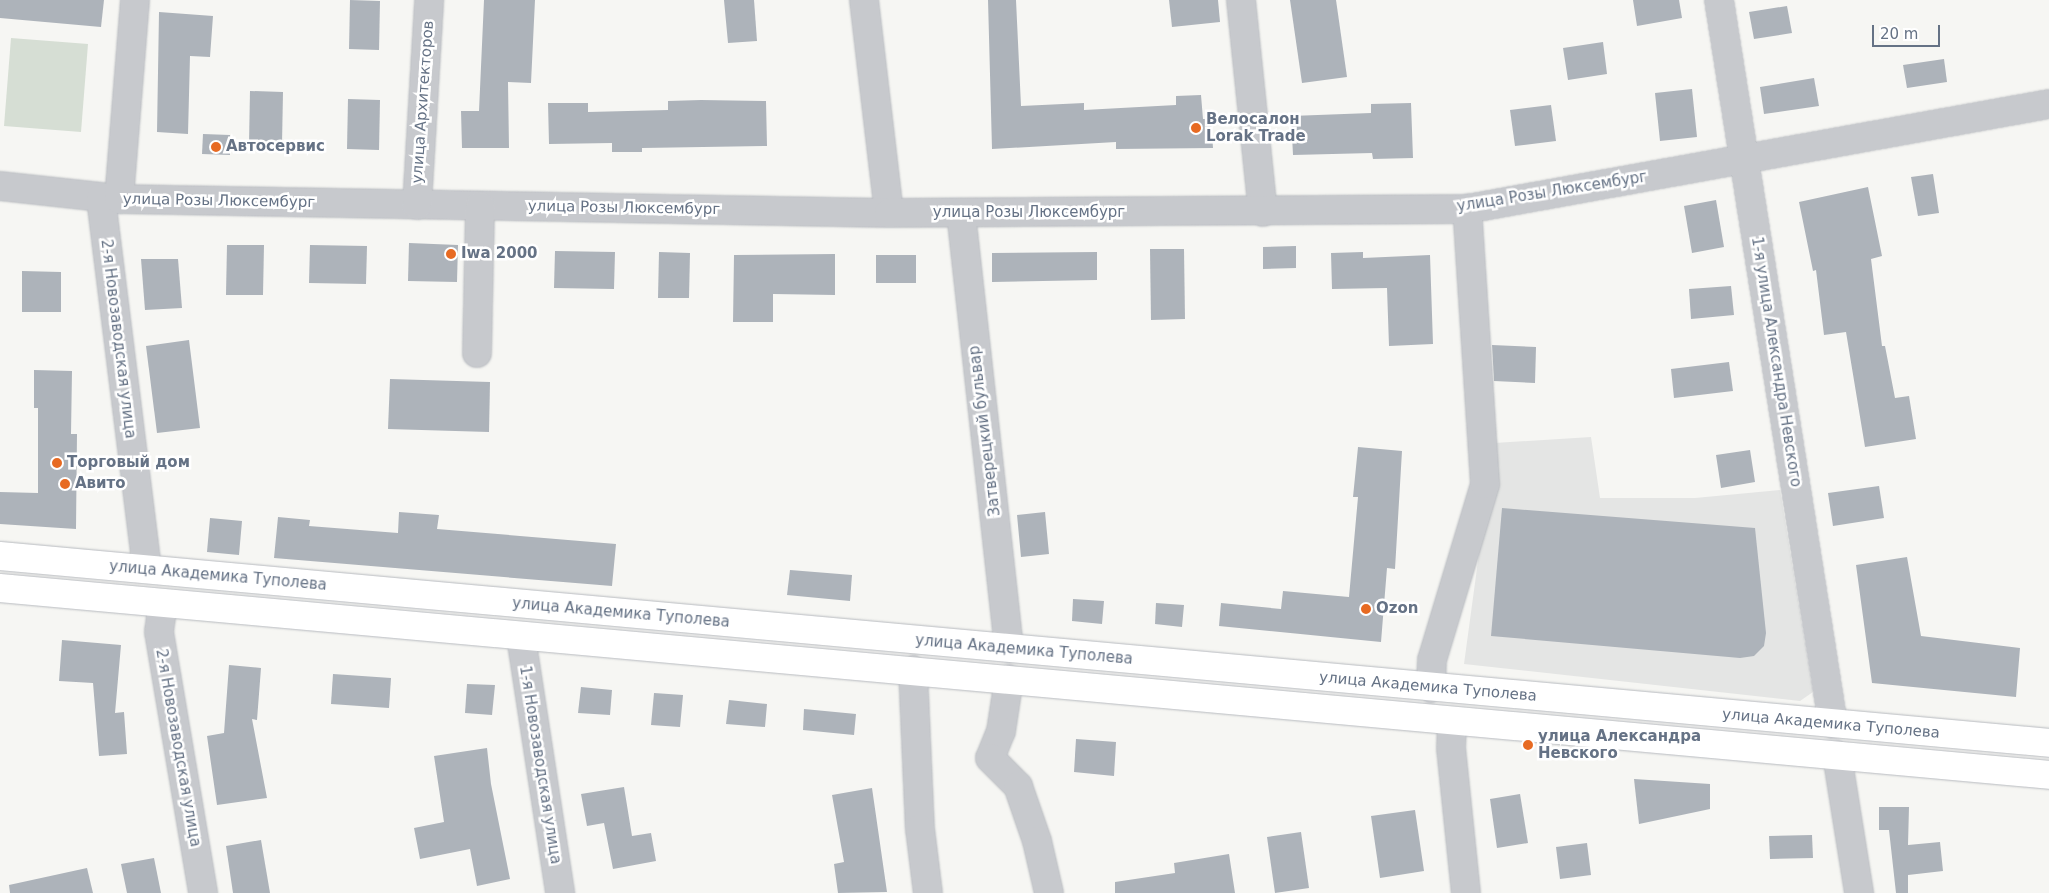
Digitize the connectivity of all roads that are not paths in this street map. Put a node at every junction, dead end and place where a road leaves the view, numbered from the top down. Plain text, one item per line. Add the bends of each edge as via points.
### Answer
1 (135, 0) edge
2 (429, 0) edge
3 (864, 0) edge
4 (1241, 0) edge
5 (1719, 0) edge
6 (2049, 104) edge
7 (1744, 159) junction
8 (0, 186) edge
9 (110, 199) junction
10 (417, 205) junction
11 (480, 206) junction
12 (1467, 208) junction
13 (1263, 212) junction
14 (888, 213) junction
15 (960, 213) junction
16 (477, 353) dead end
17 (0, 556) edge
18 (147, 569) junction
19 (203, 574) junction
20 (0, 588) edge
21 (108, 598) junction
22 (163, 603) junction
23 (521, 637) junction
24 (952, 643) junction
25 (1009, 648) junction
26 (913, 670) junction
27 (1009, 680) junction
28 (1431, 688) junction
29 (1452, 721) junction
30 (1832, 724) junction
31 (2049, 743) edge
32 (1797, 751) junction
33 (1837, 755) junction
34 (2049, 775) edge
35 (203, 893) edge
36 (560, 893) edge
37 (928, 893) edge
38 (1049, 893) edge
39 (1462, 893) edge
40 (1859, 893) edge

1 - 9 street, 2-я Новозаводская улица
2 - 10 street, улица Архитекторов
3 - 14 street
4 - 13 street
5 - 7 street, 1-я улица Александра Невского
6 - 7 street, улица Розы Люксембург
7 - 12 street, улица Розы Люксембург
7 - 30 street, 1-я улица Александра Невского
8 - 9 street, улица Розы Люксембург
9 - 10 street, улица Розы Люксембург
9 - 18 street, 2-я Новозаводская улица
10 - 11 street, улица Розы Люксембург
11 - 14 street, улица Розы Люксембург
11 - 16 street
12 - 13 street, улица Розы Люксембург
12 - 28 street via 1486,484 1432,660
13 - 15 street, улица Розы Люксембург
14 - 15 street, улица Розы Люксембург
15 - 25 street, Затверецкий бульвар
17 - 18 main road, улица Академика Туполева
18 - 19 main road, улица Академика Туполева
18 - 21 main road via 137,586 125,594
19 - 22 main road via 176,586
19 - 24 main road, улица Академика Туполева
20 - 21 main road, улица Академика Туполева
21 - 22 main road, улица Академика Туполева
22 - 23 main road, улица Академика Туполева
22 - 35 street, 2-я Новозаводская улица via 158,632
23 - 26 main road, улица Академика Туполева
23 - 36 street, 1-я Новозаводская улица
24 - 25 main road, улица Академика Туполева
24 - 26 main road via 925,653
25 - 28 main road, улица Академика Туполева
26 - 27 main road, улица Академика Туполева
26 - 37 street via 920,829
27 - 29 main road, улица Академика Туполева
27 - 38 street via 1001,731 990,758 1018,786 1037,841
28 - 30 main road, улица Академика Туполева
29 - 32 main road, улица Академика Туполева
29 - 39 street via 1451,748
30 - 31 main road, улица Академика Туполева
30 - 32 main road via 1820,743
32 - 33 main road, улица Академика Туполева
33 - 34 main road, улица Академика Туполева
33 - 40 street

